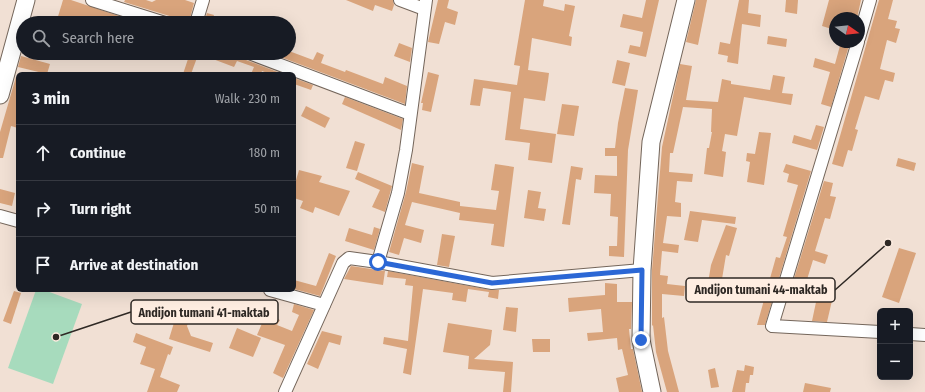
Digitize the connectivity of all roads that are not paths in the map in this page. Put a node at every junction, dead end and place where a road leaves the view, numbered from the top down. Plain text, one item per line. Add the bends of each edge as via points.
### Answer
1 (26, 0) edge
2 (92, 0) edge
3 (203, 0) edge
4 (400, 0) edge
5 (686, 0) edge
6 (870, 0) edge
7 (425, 5) edge
8 (22, 16) edge
9 (142, 16) edge
10 (198, 16) edge
11 (865, 17) edge
12 (16, 37) edge
13 (856, 48) edge
14 (267, 60) edge
15 (0, 95) edge
16 (410, 114) junction
17 (0, 216) edge
18 (16, 220) edge
19 (378, 262) junction
20 (642, 270) junction
21 (277, 292) edge
22 (324, 305) junction
23 (877, 332) edge
24 (913, 334) edge
25 (925, 335) edge
26 (285, 392) edge
27 (652, 392) edge

1 - 8 street
2 - 9 street
3 - 10 street
4 - 7 street
5 - 20 street via 651,142
6 - 11 street
7 - 16 street
12 - 15 street
13 - 23 street via 772,326
14 - 16 street
16 - 19 street via 398,193
17 - 18 street
19 - 20 street via 492,283
19 - 22 street via 348,258 342,263
20 - 27 street via 641,340
21 - 22 street
22 - 26 street
24 - 25 street

